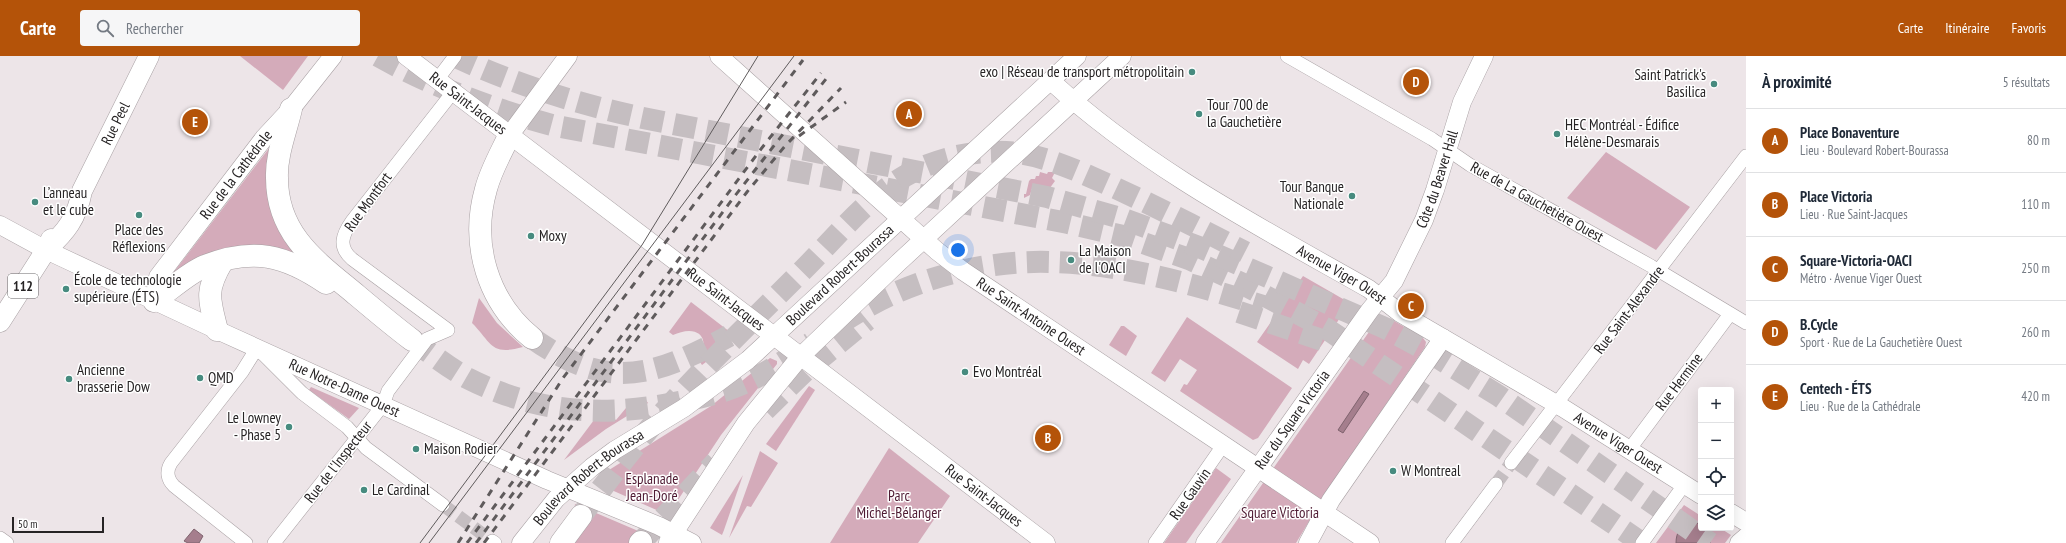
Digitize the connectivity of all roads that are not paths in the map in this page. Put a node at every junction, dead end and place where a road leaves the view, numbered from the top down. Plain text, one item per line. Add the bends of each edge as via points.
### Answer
1 (149, 56) edge
2 (333, 56) edge
3 (406, 56) edge
4 (455, 56) edge
5 (568, 56) edge
6 (719, 56) edge
7 (1077, 56) edge
8 (1122, 56) edge
9 (1287, 56) edge
10 (1484, 56) edge
11 (437, 80) junction
12 (1051, 81) junction
13 (453, 92) junction
14 (1074, 102) junction
15 (291, 109) junction
16 (509, 136) junction
17 (1447, 150) junction
18 (1746, 156) edge
19 (902, 219) junction
20 (0, 225) edge
21 (924, 239) junction
22 (46, 250) junction
23 (222, 262) junction
24 (1659, 271) junction
25 (1380, 298) junction
26 (154, 301) junction
27 (1730, 314) junction
28 (0, 322) edge
29 (1746, 323) edge
30 (395, 327) junction
31 (216, 330) junction
32 (448, 330) joint
33 (774, 337) junction
34 (532, 338) tunnel mouth
35 (1443, 338) junction
36 (412, 340) tunnel mouth
37 (257, 348) junction
38 (800, 357) junction
39 (1557, 404) junction
40 (383, 405) junction
41 (357, 437) junction
42 (1224, 444) junction
43 (1629, 450) junction
44 (1511, 463) tunnel mouth
45 (1259, 468) junction
46 (1496, 484) tunnel mouth
47 (1684, 485) junction
48 (568, 488) junction
49 (1698, 493) edge
50 (443, 505) tunnel mouth
51 (1324, 513) junction
52 (581, 516) tunnel mouth
53 (1734, 516) edge
54 (1746, 522) edge
55 (1746, 537) edge
56 (0, 538) edge
57 (670, 538) edge
58 (7, 543) edge
59 (246, 543) edge
60 (274, 543) edge
61 (521, 543) edge
62 (561, 543) edge
63 (692, 543) edge
64 (1046, 543) edge
65 (1155, 543) edge
66 (1205, 543) edge
67 (1308, 543) edge
68 (1370, 543) edge
69 (1452, 543) edge
70 (1642, 543) edge
71 (1739, 543) edge

1 - 22 main road, Rue Peel / 112 via 82,191 70,202
2 - 15 main road, Rue de la Cathédrale
3 - 11 main road, Rue Saint-Jacques
4 - 11 street
5 - 16 main road
6 - 19 main road, Rue Saint-Antoine Ouest
7 - 12 main road, Boulevard Robert-Bourassa
8 - 14 main road, Boulevard Robert-Bourassa
9 - 17 street, Rue de La Gauchetière Ouest
10 - 17 main road, Côte du Beaver Hall via 1462,102
11 - 13 main road, Rue Saint-Jacques
12 - 14 main road, Avenue Viger Ouest
12 - 19 main road, Boulevard Robert-Bourassa
13 - 16 main road, Rue Saint-Jacques
13 - 32 street, Rue Montfort via 352,221 342,243 352,259
14 - 21 main road, Boulevard Robert-Bourassa
14 - 25 main road, Avenue Viger Ouest via 1162,169 1369,289
15 - 26 main road, Rue de la Cathédrale via 264,138 161,273
15 - 30 highway via 277,176 279,198 286,221 304,250
16 - 33 main road, Rue Saint-Jacques
16 - 34 highway via 485,194 480,223 481,248 486,273 498,300 514,321
17 - 24 street, Rue de La Gauchetière Ouest
17 - 25 main road, Côte du Beaver Hall via 1424,220 1394,281
18 - 24 street, Rue Saint-Alexandre
19 - 21 main road, Rue Saint-Antoine Ouest
19 - 33 main road, Boulevard Robert-Bourassa
20 - 22 main road, Rue Notre-Dame Ouest
21 - 38 main road, Boulevard Robert-Bourassa
21 - 42 main road, Rue Saint-Antoine Ouest via 950,262 987,288
22 - 26 main road, Rue Notre-Dame Ouest
22 - 28 main road, Rue Peel / 112
23 - 26 highway via 201,268
23 - 30 highway via 255,255 287,262 315,275
23 - 31 highway via 209,290
24 - 27 street, Rue de La Gauchetière Ouest
24 - 39 street, Rue Saint-Alexandre
25 - 35 main road, Avenue Viger Ouest
25 - 45 main road, Rue du Square Victoria
26 - 31 main road, Rue Notre-Dame Ouest
27 - 29 street, Rue de La Gauchetière Ouest
27 - 43 street, Rue Hermine
30 - 36 highway
31 - 37 main road, Rue Notre-Dame Ouest
32 - 40 street, Rue de l'Inspecteur via 427,339 388,391
33 - 38 main road, Rue Saint-Jacques
33 - 48 main road, Boulevard Robert-Bourassa via 713,388 615,450
35 - 39 main road, Avenue Viger Ouest
35 - 51 main road
37 - 40 main road, Rue Notre-Dame Ouest
37 - 41 street via 302,393 344,423
37 - 59 street via 242,372 170,465 168,476 174,486
38 - 57 main road, Boulevard Robert-Bourassa via 742,429
38 - 64 main road, Rue Saint-Jacques
39 - 43 main road, Avenue Viger Ouest
39 - 44 street, Rue Saint-Alexandre
40 - 41 street, Rue de l'Inspecteur
40 - 48 main road, Rue Notre-Dame Ouest
41 - 50 street via 366,448
41 - 60 street, Rue de l'Inspecteur
42 - 45 main road, Rue Saint-Antoine Ouest
42 - 65 street, Rue Gauvin
43 - 47 main road, Avenue Viger Ouest
45 - 51 main road, Rue Saint-Antoine Ouest
45 - 66 main road, Rue du Square Victoria
46 - 69 street
47 - 49 main road, Avenue Viger Ouest
47 - 70 street
48 - 57 main road, Rue Notre-Dame Ouest
48 - 61 main road, Boulevard Robert-Bourassa
51 - 67 main road
51 - 68 main road, Rue Saint-Antoine Ouest
52 - 62 highway
53 - 54 main road
55 - 71 main road
56 - 58 street
57 - 63 main road, Rue Notre-Dame Ouest

